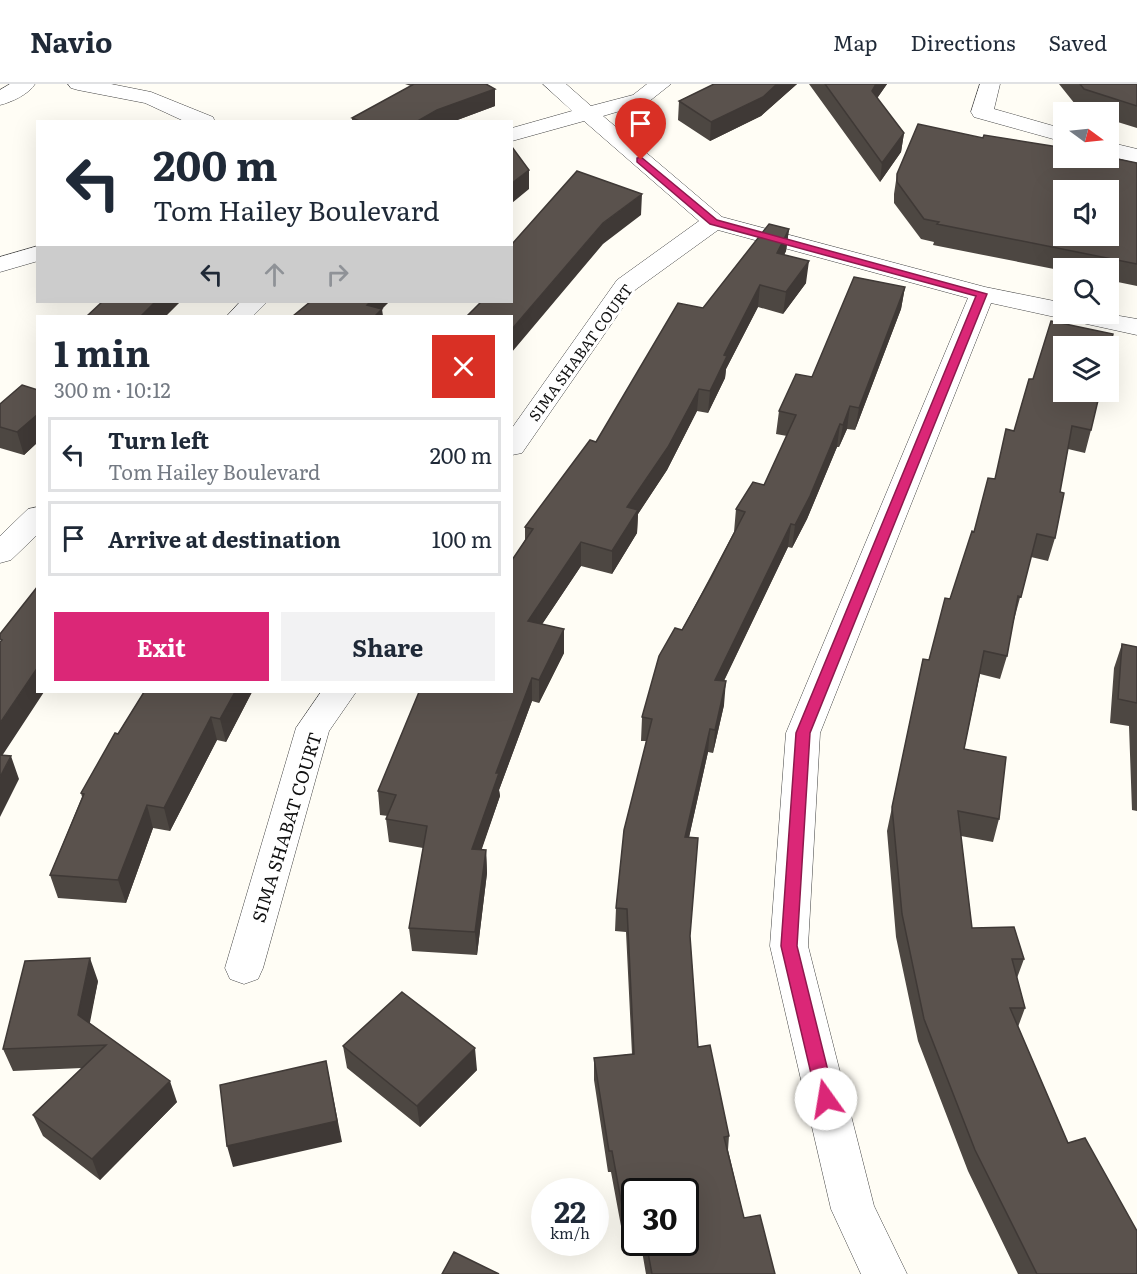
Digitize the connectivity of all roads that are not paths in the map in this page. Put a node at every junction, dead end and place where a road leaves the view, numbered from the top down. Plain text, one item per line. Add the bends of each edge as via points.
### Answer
1 (25, 84) edge
2 (78, 84) edge
3 (553, 84) edge
4 (661, 84) edge
5 (990, 84) edge
6 (0, 99) edge
7 (586, 113) junction
8 (200, 120) edge
9 (1053, 133) edge
10 (513, 135) edge
11 (1119, 151) edge
12 (1137, 156) edge
13 (714, 222) junction
14 (36, 254) edge
15 (0, 265) edge
16 (982, 294) junction
17 (253, 303) edge
18 (1053, 309) edge
19 (240, 315) edge
20 (1119, 323) edge
21 (1137, 327) edge
22 (513, 446) edge
23 (36, 518) edge
24 (0, 553) edge
25 (338, 693) edge
26 (244, 968) dead end
27 (884, 1274) edge

1 - 6 street
2 - 8 street via 151,98
3 - 7 street
4 - 7 street via 640,99
5 - 9 street via 982,112
7 - 10 street
7 - 13 street
11 - 12 street
13 - 16 street
13 - 22 street, SIMA SHABAT COURT via 626,285
14 - 15 street
16 - 18 street
16 - 27 street via 803,733 789,946 853,1209
17 - 19 street
20 - 21 street
23 - 24 street
25 - 26 street, SIMA SHABAT COURT via 313,728

